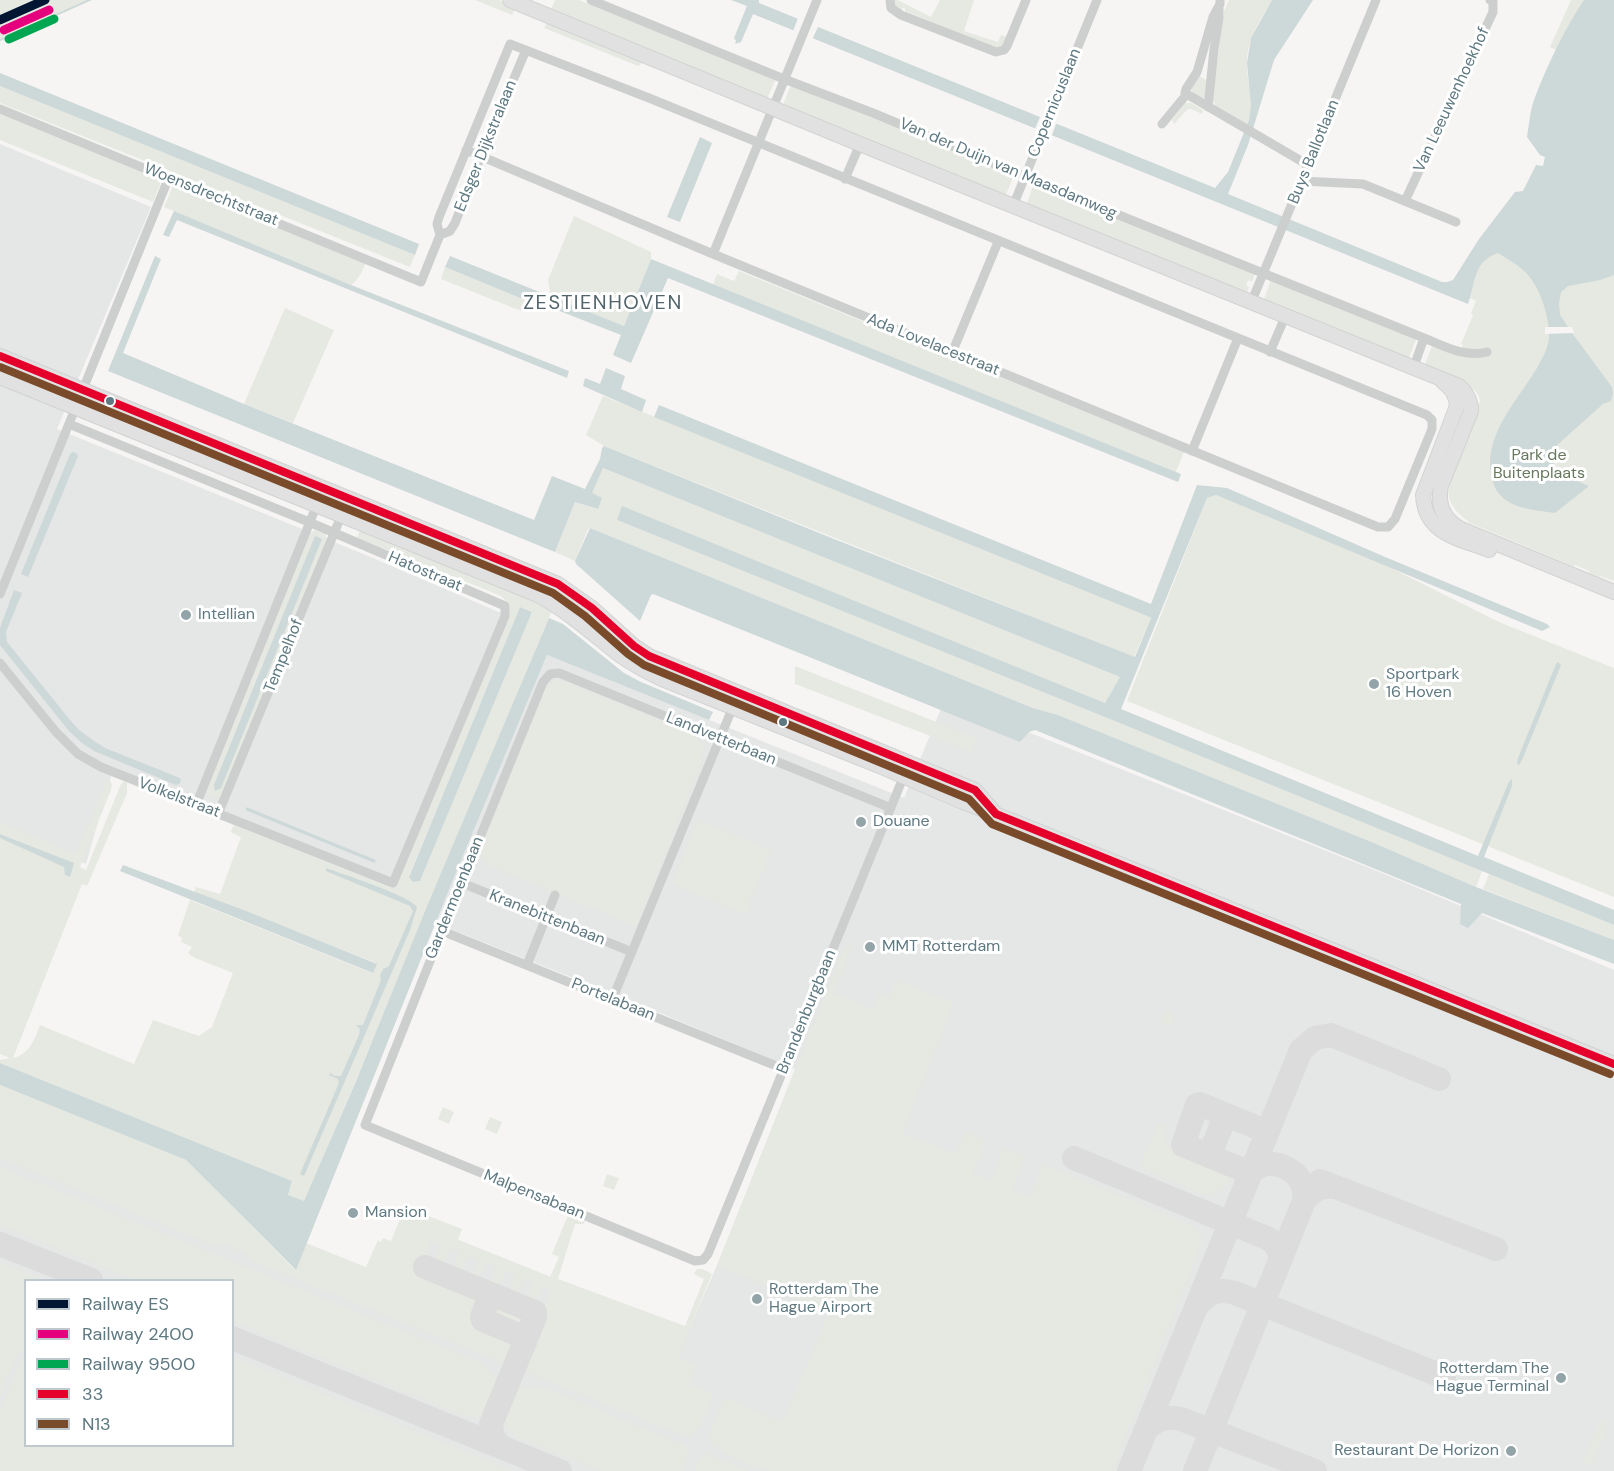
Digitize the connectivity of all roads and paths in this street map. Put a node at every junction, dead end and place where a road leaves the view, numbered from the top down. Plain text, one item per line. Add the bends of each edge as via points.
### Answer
1 (510, 0) edge
2 (591, 0) edge
3 (817, 0) edge
4 (890, 0) edge
5 (1026, 0) edge
6 (1097, 0) edge
7 (1376, 0) edge
8 (1490, 0) edge
9 (1221, 3) edge
10 (535, 5) edge
11 (1210, 48) junction
12 (526, 50) junction
13 (1197, 72) junction
14 (1212, 77) junction
15 (784, 79) junction
16 (1186, 95) junction
17 (1208, 107) junction
18 (773, 108) junction
19 (0, 109) edge
20 (1162, 124) dead end
21 (759, 143) junction
22 (860, 144) junction
23 (466, 150) junction
24 (481, 156) junction
25 (1308, 165) junction
26 (1025, 176) junction
27 (170, 177) junction
28 (845, 179) junction
29 (1301, 181) junction
30 (1405, 201) junction
31 (1013, 206) junction
32 (1456, 222) dead end
33 (440, 235) junction
34 (998, 242) junction
35 (713, 254) junction
36 (1264, 273) junction
37 (421, 282) joint
38 (1251, 303) junction
39 (1285, 317) junction
40 (1238, 338) junction
41 (1424, 338) junction
42 (1270, 352) junction
43 (1487, 352) dead end
44 (952, 353) junction
45 (0, 356) edge
46 (1413, 369) junction
47 (1431, 376) junction
48 (0, 377) edge
49 (83, 390) junction
50 (76, 408) junction
51 (69, 424) junction
52 (1192, 451) junction
53 (324, 488) junction
54 (349, 497) junction
55 (316, 505) junction
56 (341, 515) junction
57 (309, 522) junction
58 (334, 533) junction
59 (1614, 592) edge
60 (0, 594) edge
61 (1614, 601) edge
62 (0, 663) edge
63 (550, 674) joint
64 (739, 692) junction
65 (733, 707) junction
66 (720, 739) junction
67 (909, 762) junction
68 (904, 777) junction
69 (196, 805) junction
70 (891, 808) junction
71 (218, 814) junction
72 (996, 814) junction
73 (393, 882) joint
74 (462, 883) junction
75 (555, 895) dead end
76 (546, 917) junction
77 (442, 931) junction
78 (632, 952) junction
79 (527, 965) junction
80 (612, 1000) junction
81 (1614, 1064) edge
82 (784, 1069) junction
83 (365, 1125) joint
84 (703, 1260) joint

1 - 10 main road, Van der Duijn van Maasdamweg
2 - 15 street, Van der Duijn van Maasdamweg
3 - 15 street
4 - 5 street via 891,8 901,15 996,52 1007,46
6 - 26 street, Copernicuslaan
7 - 25 street, Buys Ballotlaan
8 - 30 street, Van Leeuwenhoekhof via 1493,12
9 - 11 street via 1213,17
10 - 18 main road, Van der Duijn van Maasdamweg
11 - 13 street
11 - 14 street
12 - 21 street
12 - 23 street, Edsger Dijkstralaan via 510,44
12 - 24 street, Edsger Dijkstralaan
13 - 14 street
13 - 16 street
14 - 17 street
15 - 18 street
15 - 26 street, Van der Duijn van Maasdamweg
16 - 17 street
16 - 20 street
17 - 25 street
18 - 21 street
18 - 22 main road, Van der Duijn van Maasdamweg
19 - 27 street, Woensdrechtstraat
21 - 28 street
21 - 35 street
22 - 28 street
22 - 31 main road, Van der Duijn van Maasdamweg
23 - 24 street, Ada Lovelacestraat
23 - 33 street, Edsger Dijkstralaan via 439,217
24 - 33 street, Edsger Dijkstralaan via 455,223 450,231
24 - 35 street, Ada Lovelacestraat
25 - 29 street, Buys Ballotlaan
26 - 31 street, Copernicuslaan
26 - 36 street, Van der Duijn van Maasdamweg
27 - 37 street, Woensdrechtstraat
27 - 49 street
28 - 34 street
29 - 30 street via 1363,184
29 - 36 street, Buys Ballotlaan
30 - 32 street
31 - 38 main road, Van der Duijn van Maasdamweg
33 - 37 street, Edsger Dijkstralaan
34 - 40 street
34 - 44 street
35 - 44 street, Ada Lovelacestraat
36 - 38 street, Buys Ballotlaan
36 - 41 street, Van der Duijn van Maasdamweg
38 - 39 main road, Van der Duijn van Maasdamweg
39 - 42 street
39 - 46 main road, Van der Duijn van Maasdamweg
40 - 42 street
40 - 52 street
41 - 43 street, Van der Duijn van Maasdamweg via 1464,353
41 - 46 street
42 - 52 street, Ada Lovelacestraat via 1432,420 1432,429 1395,519 1388,527 1378,528
44 - 52 street, Ada Lovelacestraat
45 - 49 main road
46 - 47 main road, Van der Duijn van Maasdamweg
47 - 59 main road, Van der Duijn van Maasdamweg via 1459,386 1471,405 1441,486 1440,504 1447,519 1461,529
47 - 61 main road, Van der Duijn van Maasdamweg via 1450,387 1457,406 1424,495 1425,509 1433,524 1450,535
48 - 50 main road
49 - 50 street
49 - 53 main road
50 - 51 street
50 - 55 main road
51 - 57 street, Hatostraat
51 - 60 street
53 - 54 main road
53 - 55 street, Tempelhof
54 - 56 street, Tempelhof
54 - 64 main road via 558,584 649,656
55 - 56 main road
55 - 57 street, Tempelhof
56 - 58 street, Tempelhof
56 - 65 main road via 538,595 642,670
57 - 58 street, Hatostraat
57 - 69 street, Tempelhof
58 - 71 street, Tempelhof
58 - 73 street, Hatostraat via 505,606 505,616
62 - 69 street, Volkelstraat via 78,754 111,772
63 - 66 street, Landvetterbaan via 559,673
63 - 74 street, Gardermoenbaan via 543,682
64 - 65 street
64 - 67 main road
65 - 66 street
65 - 68 main road
66 - 70 street, Landvetterbaan
66 - 78 street
67 - 68 street, Brandenburgbaan
67 - 72 main road via 975,790
68 - 70 street, Brandenburgbaan
68 - 72 main road
69 - 71 street, Volkelstraat
70 - 82 street, Brandenburgbaan
71 - 73 street, Volkelstraat
72 - 81 main road
74 - 76 street, Kranebittenbaan
74 - 77 street, Gardermoenbaan
75 - 76 street
76 - 78 street, Kranebittenbaan
76 - 79 street
77 - 79 street, Portelabaan
77 - 83 street, Gardermoenbaan
78 - 80 street
79 - 80 street, Portelabaan
80 - 82 street, Portelabaan
82 - 84 street, Brandenburgbaan
83 - 84 street, Malpensabaan via 695,1261

